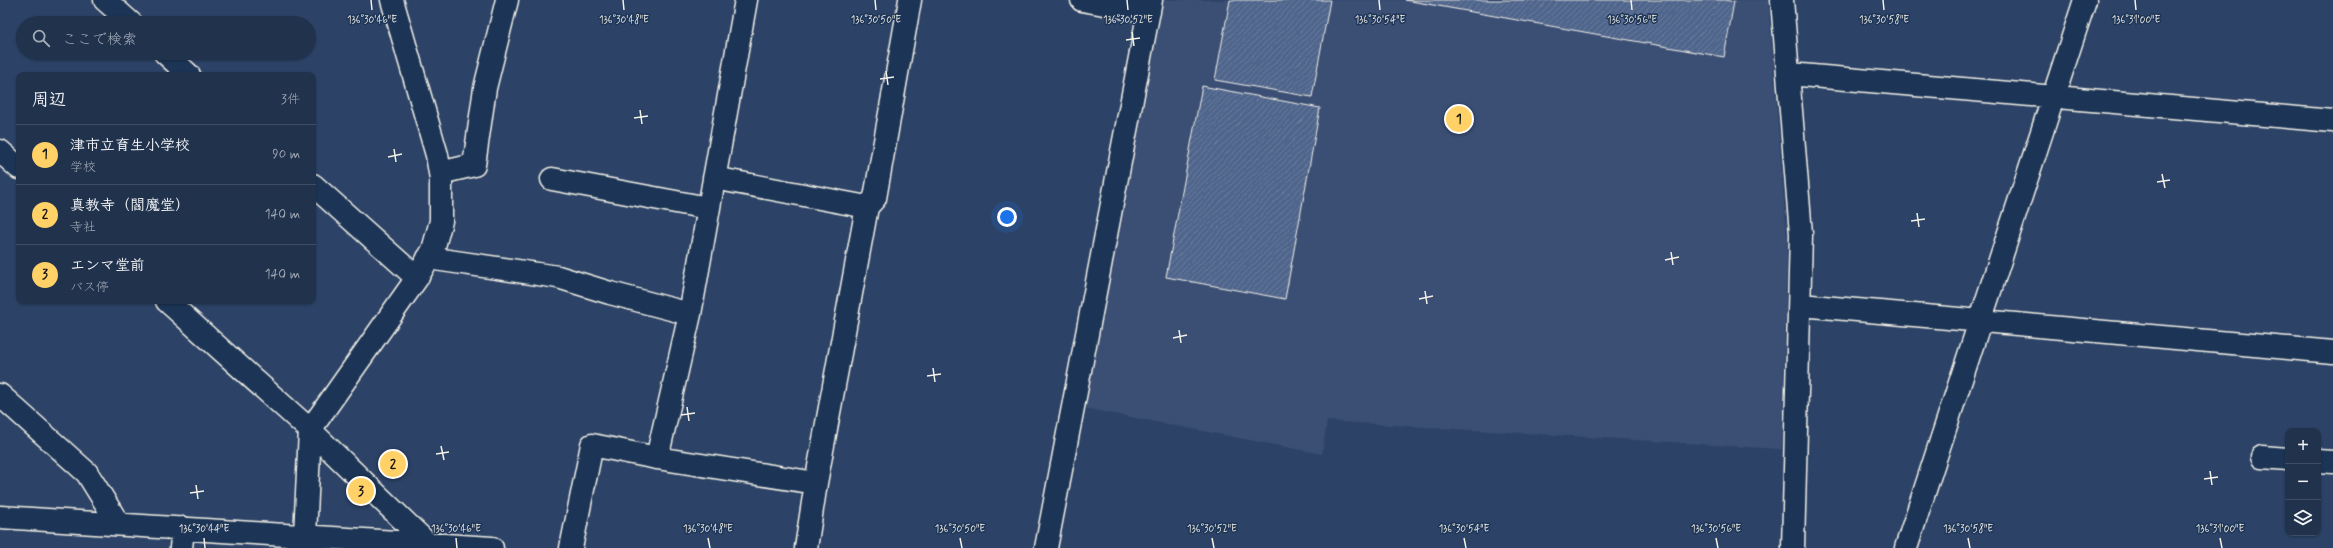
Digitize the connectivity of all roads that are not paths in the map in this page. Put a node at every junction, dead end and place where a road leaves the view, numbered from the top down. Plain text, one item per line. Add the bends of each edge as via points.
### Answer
1 (392, 0) edge
2 (507, 0) edge
3 (746, 0) edge
4 (910, 0) edge
5 (1082, 0) edge
6 (1782, 0) edge
7 (2085, 0) edge
8 (1150, 6) edge
9 (172, 60) edge
10 (186, 72) edge
11 (1789, 74) junction
12 (2054, 97) junction
13 (2333, 121) edge
14 (0, 151) edge
15 (16, 165) edge
16 (440, 173) junction
17 (714, 178) junction
18 (552, 179) dead end
19 (316, 188) edge
20 (708, 208) junction
21 (867, 208) junction
22 (428, 258) junction
23 (418, 278) junction
24 (170, 304) edge
25 (1800, 305) junction
26 (690, 314) junction
27 (1981, 320) junction
28 (2333, 352) edge
29 (0, 395) edge
30 (310, 430) junction
31 (2262, 457) dead end
32 (658, 458) junction
33 (2285, 459) edge
34 (2321, 461) edge
35 (2333, 462) edge
36 (816, 483) junction
37 (0, 517) edge
38 (118, 523) junction
39 (305, 536) junction
40 (182, 538) edge
41 (431, 547) edge
42 (492, 548) edge
43 (571, 548) edge
44 (806, 548) edge
45 (1046, 548) edge
46 (1793, 548) edge
47 (1906, 548) edge

1 - 16 street
2 - 16 street via 486,88 474,165
3 - 17 street
4 - 21 street via 875,198
5 - 8 street
6 - 11 street
7 - 12 street
8 - 45 street
9 - 10 street
11 - 12 street
11 - 25 street via 1801,234
12 - 13 street
12 - 27 street
14 - 15 street
16 - 22 street via 441,220
17 - 20 street
17 - 21 street
18 - 20 street
19 - 23 street
20 - 26 street
21 - 36 street
22 - 23 street
22 - 26 street via 558,277
23 - 30 street
24 - 30 street
25 - 27 street
25 - 46 street
26 - 32 street
27 - 28 street
27 - 47 street
29 - 38 street via 87,473
30 - 39 street
30 - 41 street
31 - 33 street
32 - 36 street
32 - 43 street via 592,446
34 - 35 street
36 - 44 street
37 - 38 street
38 - 40 street
39 - 40 street
39 - 41 street
41 - 42 street

